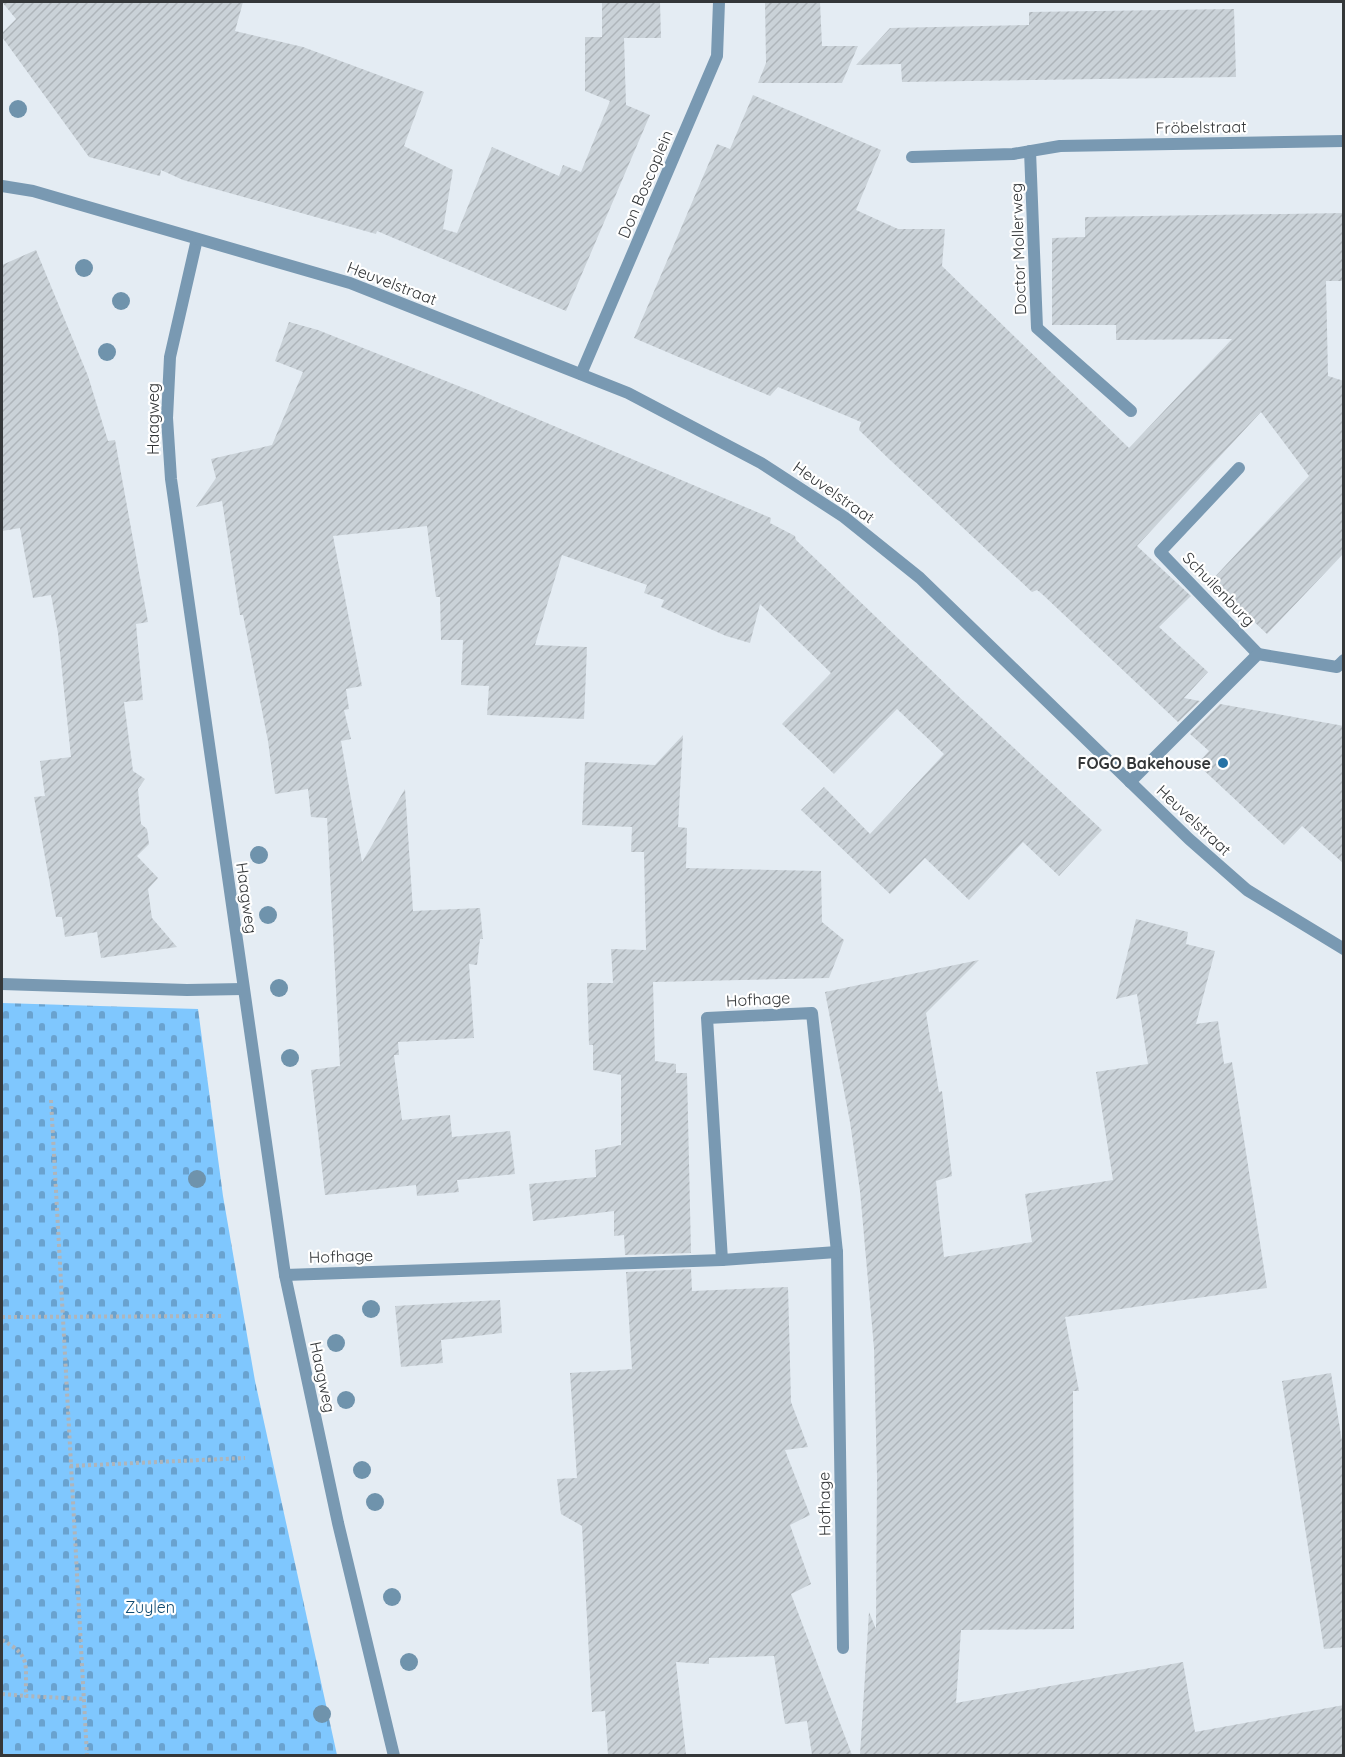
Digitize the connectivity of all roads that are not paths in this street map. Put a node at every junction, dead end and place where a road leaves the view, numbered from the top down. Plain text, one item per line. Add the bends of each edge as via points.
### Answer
1 (719, 2) edge
2 (1344, 141) edge
3 (1030, 151) junction
4 (912, 157) dead end
5 (2, 186) edge
6 (196, 239) junction
7 (581, 374) junction
8 (1131, 411) dead end
9 (1239, 468) dead end
10 (1258, 654) junction
11 (1344, 660) edge
12 (1130, 782) junction
13 (1344, 949) edge
14 (2, 984) edge
15 (243, 989) junction
16 (837, 1252) junction
17 (722, 1260) junction
18 (285, 1275) junction
19 (843, 1648) dead end
20 (394, 1755) edge

1 - 7 street, Don Boscoplein via 717,57
2 - 3 street, Fröbelstraat via 1060,146
3 - 4 street, Fröbelstraat
3 - 8 street, Doctor Mollerweg via 1037,328
5 - 6 street via 33,191
6 - 7 street, Heuvelstraat via 350,283
6 - 15 street, Haagweg via 170,357 167,418 171,479
7 - 12 street, Heuvelstraat via 717,438 844,517 920,578
9 - 10 street, Schuilenburg via 1160,552
10 - 11 street via 1337,667
10 - 12 street
12 - 13 street, Heuvelstraat via 1247,890
14 - 15 street
15 - 18 street, Haagweg
16 - 17 street, Hofhage
16 - 17 street, Hofhage via 812,1013 707,1018
16 - 19 street, Hofhage
17 - 18 street, Hofhage
18 - 20 street, Haagweg via 328,1479

